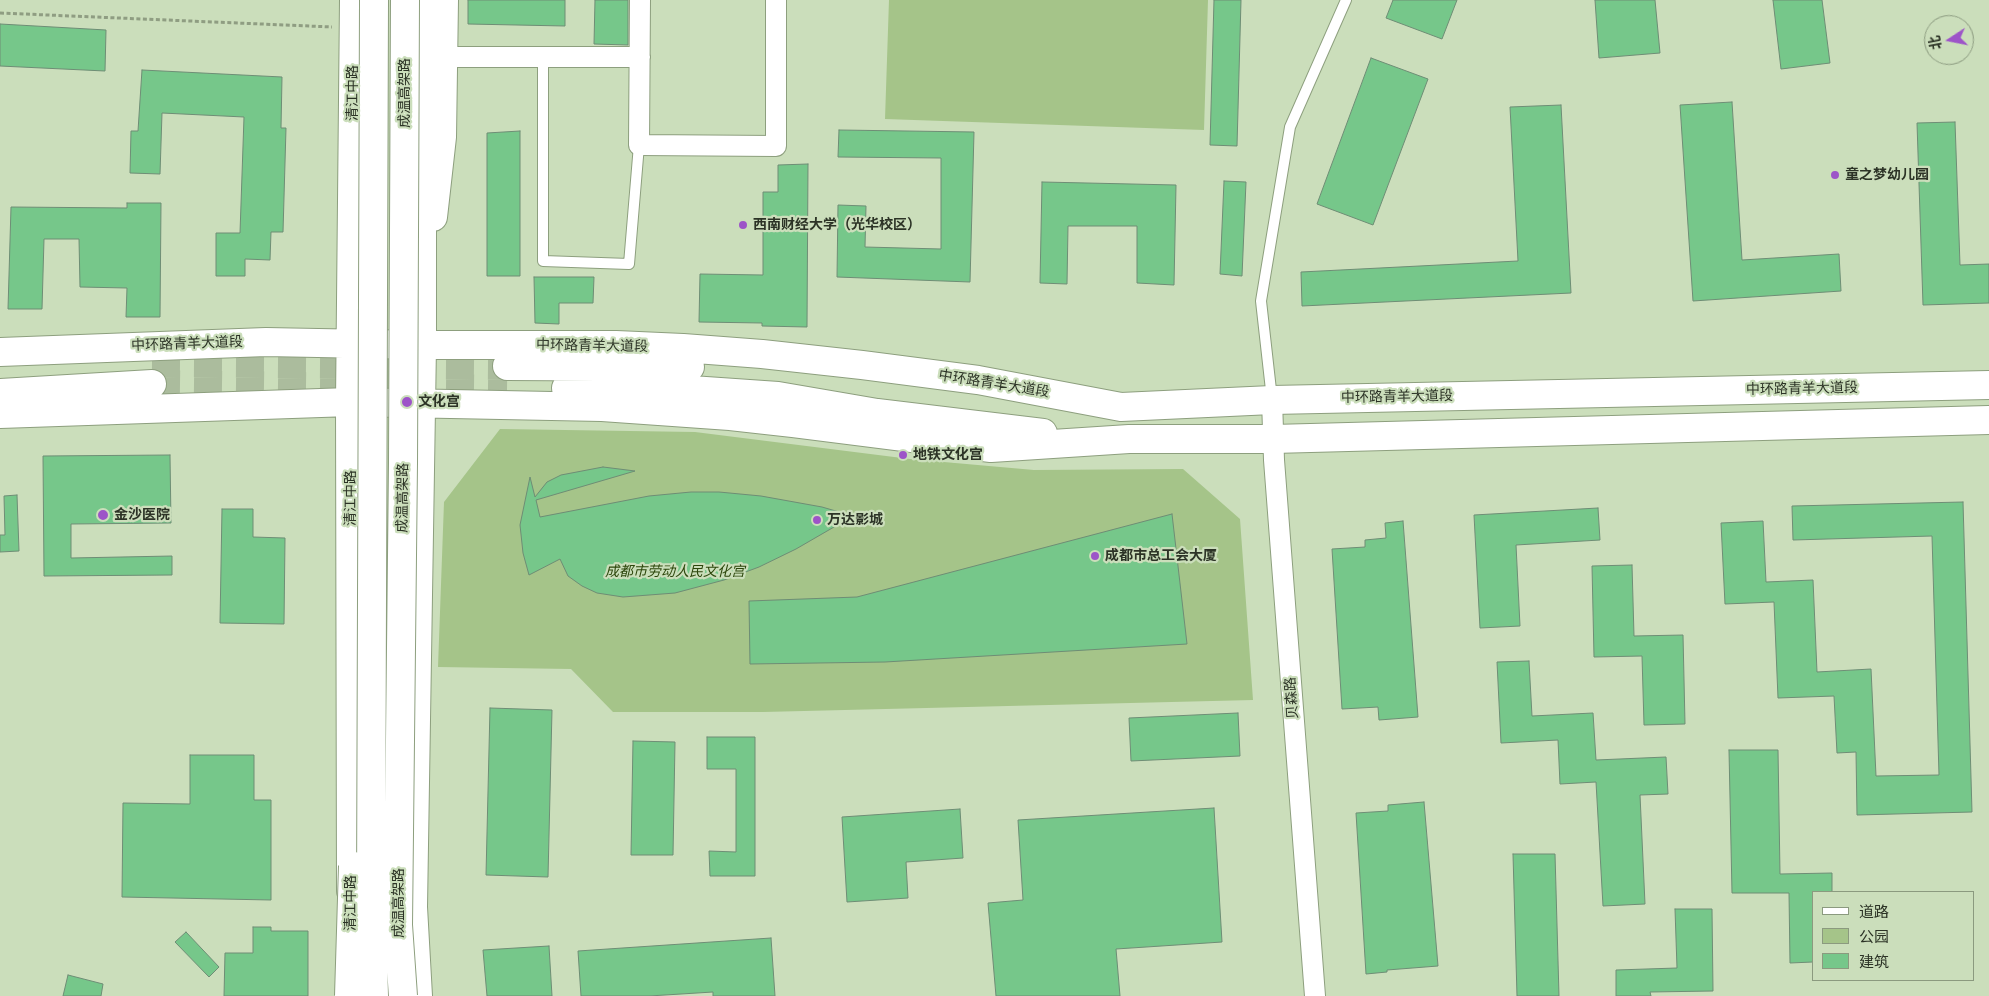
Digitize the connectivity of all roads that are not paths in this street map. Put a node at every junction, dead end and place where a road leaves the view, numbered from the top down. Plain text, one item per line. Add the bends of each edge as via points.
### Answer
1 (354, 0) edge
2 (374, 0) edge
3 (405, 0) edge
4 (417, 0) edge
5 (421, 0) edge
6 (444, 0) edge
7 (640, 0) edge
8 (776, 0) edge
9 (1346, 0) edge
10 (443, 57) junction
11 (543, 57) junction
12 (640, 57) junction
13 (639, 144) junction
14 (424, 216) junction
15 (423, 308) junction
16 (351, 343) junction
17 (422, 345) junction
18 (0, 352) edge
19 (0, 369) edge
20 (1989, 385) edge
21 (0, 393) edge
22 (1272, 400) junction
23 (350, 402) junction
24 (421, 404) junction
25 (1121, 407) junction
26 (0, 414) edge
27 (1989, 420) edge
28 (1129, 439) junction
29 (1273, 439) junction
30 (372, 721) junction
31 (413, 906) junction
32 (350, 996) edge
33 (374, 996) edge
34 (391, 996) edge
35 (403, 996) edge
36 (418, 996) edge
37 (1315, 996) edge

1 - 16 main road, 清江中路
2 - 30 main road, 成温高架路, bridge
3 - 35 main road, 成温高架路, bridge via 398,925
4 - 14 main road via 416,78
5 - 14 main road
6 - 10 main road
7 - 12 street
8 - 13 street via 776,146
9 - 22 lane via 1290,127 1261,301
10 - 11 street
10 - 15 main road via 442,137
11 - 12 street
11 - 13 lane via 543,262 629,264
12 - 13 street
14 - 15 main road
15 - 17 main road
16 - 17 main road, 中环路青羊大道段
16 - 18 main road, 中环路青羊大道段 via 266,342
16 - 23 main road, 清江中路
17 - 24 main road
17 - 25 main road, 中环路青羊大道段 via 616,345 762,354 978,380
19 - 21 main road via 152,373
20 - 22 main road, 中环路青羊大道段
22 - 25 main road, 中环路青羊大道段
22 - 29 street, 贝森路
23 - 24 main road
23 - 26 main road
23 - 32 main road, 清江中路
24 - 28 main road via 602,407 730,416 991,448
24 - 31 main road
25 - 28 main road via 1018,404 806,376 687,366 507,378 778,396 877,413 1082,438
27 - 29 main road
28 - 29 main road
29 - 37 street, 贝森路
30 - 32 main road, bridge via 353,844
30 - 33 main road, 成温高架路, bridge
31 - 34 main road
31 - 36 main road

